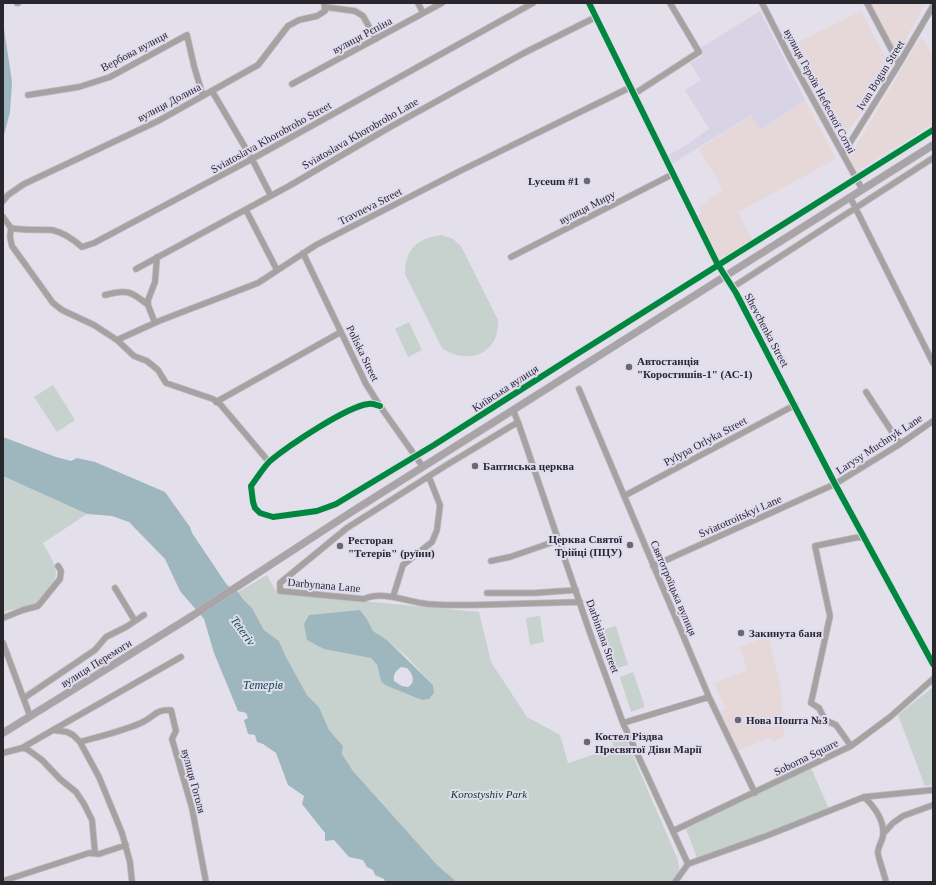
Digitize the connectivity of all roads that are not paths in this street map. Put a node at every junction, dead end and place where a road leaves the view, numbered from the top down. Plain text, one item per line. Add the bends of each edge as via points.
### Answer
1 (418, 3) edge
2 (442, 3) edge
3 (533, 3) edge
4 (589, 3) edge
5 (670, 3) edge
6 (762, 3) edge
7 (867, 3) edge
8 (325, 5) edge
9 (933, 6) edge
10 (424, 13) junction
11 (596, 17) junction
12 (376, 39) junction
13 (899, 64) junction
14 (292, 84) dead end
15 (631, 87) junction
16 (212, 91) junction
17 (634, 94) junction
18 (28, 95) dead end
19 (203, 96) junction
20 (933, 130) edge
21 (933, 145) edge
22 (842, 154) junction
23 (933, 158) edge
24 (252, 159) junction
25 (673, 174) junction
26 (856, 178) junction
27 (862, 189) junction
28 (271, 196) junction
29 (850, 197) junction
30 (3, 201) edge
31 (855, 208) junction
32 (246, 210) junction
33 (3, 217) edge
34 (11, 228) junction
35 (303, 253) junction
36 (158, 257) junction
37 (511, 257) dead end
38 (718, 265) junction
39 (136, 269) dead end
40 (277, 270) junction
41 (725, 276) junction
42 (732, 287) junction
43 (105, 295) dead end
44 (148, 305) junction
45 (155, 323) junction
46 (341, 332) junction
47 (117, 340) junction
48 (933, 363) edge
49 (578, 389) dead end
50 (866, 392) dead end
51 (216, 402) junction
52 (795, 405) junction
53 (380, 406) junction
54 (513, 410) junction
55 (933, 421) edge
56 (518, 422) junction
57 (900, 444) junction
58 (415, 456) junction
59 (269, 462) junction
60 (423, 467) junction
61 (428, 477) junction
62 (835, 484) junction
63 (624, 496) junction
64 (864, 536) junction
65 (558, 540) junction
66 (491, 561) dead end
67 (58, 566) dead end
68 (653, 566) junction
69 (251, 577) joint
70 (116, 588) dead end
71 (576, 590) junction
72 (487, 592) dead end
73 (394, 597) junction
74 (580, 602) junction
75 (144, 615) dead end
76 (3, 618) edge
77 (135, 621) junction
78 (3, 644) edge
79 (181, 657) dead end
80 (933, 664) edge
81 (933, 680) edge
82 (710, 697) junction
83 (24, 698) junction
84 (30, 716) junction
85 (623, 723) junction
86 (53, 730) junction
87 (3, 733) edge
88 (80, 742) junction
89 (851, 746) junction
90 (22, 748) junction
91 (3, 753) edge
92 (933, 790) edge
93 (755, 793) junction
94 (864, 797) junction
95 (933, 805) edge
96 (673, 831) junction
97 (883, 834) junction
98 (126, 845) junction
99 (95, 853) junction
100 (688, 864) junction
101 (3, 881) edge
102 (132, 882) edge
103 (206, 882) edge
104 (675, 882) edge
105 (886, 882) edge

1 - 10 street
2 - 10 street, вулиця Рєпіна
3 - 24 street, Sviatoslava Khorobroho Street
4 - 11 street, Shevchenka Street
5 - 17 street via 699,52
6 - 22 street, вулиця Героїв Небесної Сотні
7 - 13 street
8 - 12 street via 363,16
8 - 16 street, вулиця Долина via 325,11 317,16 299,20 288,26 258,65
9 - 13 street, Ivan Bogun Street
10 - 12 street, вулиця Рєпіна
11 - 15 street, Shevchenka Street
11 - 28 street, Sviatoslava Khorobroho Lane via 392,126
12 - 14 street, вулиця Рєпіна
13 - 22 street, Ivan Bogun Street
15 - 17 street, Shevchenka Street
15 - 35 street, Travneva Street via 460,171
16 - 19 street, вулиця Долина
16 - 24 street
17 - 25 street, Shevchenka Street
18 - 19 street, Вербова вулиця via 79,87 110,77 186,35
19 - 30 street, вулиця Долина via 158,121 24,184
20 - 26 street, Київська вулиця
21 - 27 main road, Київська вулиця
22 - 26 street, вулиця Героїв Небесної Сотні
23 - 31 street
24 - 28 street
24 - 34 street, Sviatoslava Khorobroho Street via 82,247 53,230
25 - 37 street, вулиця Миру
25 - 38 street, Shevchenka Street
26 - 27 street, вулиця Героїв Небесної Сотні
26 - 38 street, Київська вулиця
27 - 29 main road, Київська вулиця
28 - 32 street, Sviatoslava Khorobroho Lane
29 - 31 street
29 - 41 main road, Київська вулиця
31 - 42 street
31 - 48 street
32 - 36 street, Sviatoslava Khorobroho Lane
32 - 40 street
33 - 34 street
34 - 47 street via 12,246 53,303
35 - 40 street, Travneva Street
35 - 46 street, Poliska Street
36 - 39 street, Sviatoslava Khorobroho Lane
36 - 44 street via 155,282
38 - 41 street, Shevchenka Street
38 - 58 street, Київська вулиця
40 - 45 street, Travneva Street via 258,283
41 - 42 street, Shevchenka Street
41 - 54 main road, Київська вулиця
42 - 52 street, Shevchenka Street
43 - 44 street via 128,292
44 - 45 street
45 - 47 street, Travneva Street
46 - 51 street
46 - 53 street, Poliska Street via 366,384
47 - 51 street via 134,356 158,370 166,383
49 - 63 street, Святотроїцька вулиця
50 - 57 street
51 - 59 street
52 - 62 street, Shevchenka Street
52 - 63 street, Pylypa Orlyka Street
53 - 58 street, Poliska Street
53 - 59 street via 370,403 354,408
54 - 56 street, Darbiniana Street
54 - 60 main road, Київська вулиця
55 - 57 street, Larysy Muchnyk Lane
56 - 61 street
56 - 65 street, Darbiniana Street
57 - 62 street, Larysy Muchnyk Lane
58 - 59 street, Київська вулиця via 336,504 317,511 273,517 260,513 252,502 251,486
58 - 60 street, Poliska Street
60 - 69 main road, Київська вулиця
61 - 73 street via 440,505 437,530 432,542 404,565
61 - 73 street, Darbynana Lane via 347,528 280,582 280,590 364,599 370,596
62 - 64 street, Shevchenka Street
62 - 68 street, Sviatotroitskyi Lane
63 - 68 street, Святотроїцька вулиця
64 - 80 street, Shevchenka Street
64 - 89 street via 815,546 830,616 811,703 819,708 825,720 836,725
65 - 66 street
65 - 71 street, Darbiniana Street
67 - 76 street via 61,571 60,579 38,606
68 - 82 street, Святотроїцька вулиця
69 - 84 main road, вулиця Перемоги
70 - 77 street
71 - 72 street via 534,594
71 - 74 street, Darbiniana Street
73 - 74 street, Darbynana Lane via 444,605
74 - 85 street, Darbiniana Street
75 - 77 street, вулиця Перемоги
77 - 83 street, вулиця Перемоги via 106,637 95,650
78 - 83 street
79 - 86 street
81 - 89 street, Soborna Square
82 - 85 street
82 - 93 street, Святотроїцька вулиця
83 - 84 street
84 - 87 main road, вулиця Перемоги
85 - 96 street, Darbiniana Street
86 - 88 street via 67,732
86 - 90 street
88 - 98 street via 99,777
88 - 103 street, вулиця Гоголя via 143,722 161,710 171,710 176,731 172,739 192,808
89 - 93 street, Soborna Square
90 - 91 street
90 - 99 street via 42,760 76,792 92,820
92 - 94 street
93 - 96 street, Soborna Square
94 - 97 street via 878,814
94 - 100 street
95 - 97 street via 903,816
96 - 100 street, Darbiniana Street
97 - 105 street via 878,853
98 - 99 street
98 - 102 street
99 - 101 street
100 - 104 street

